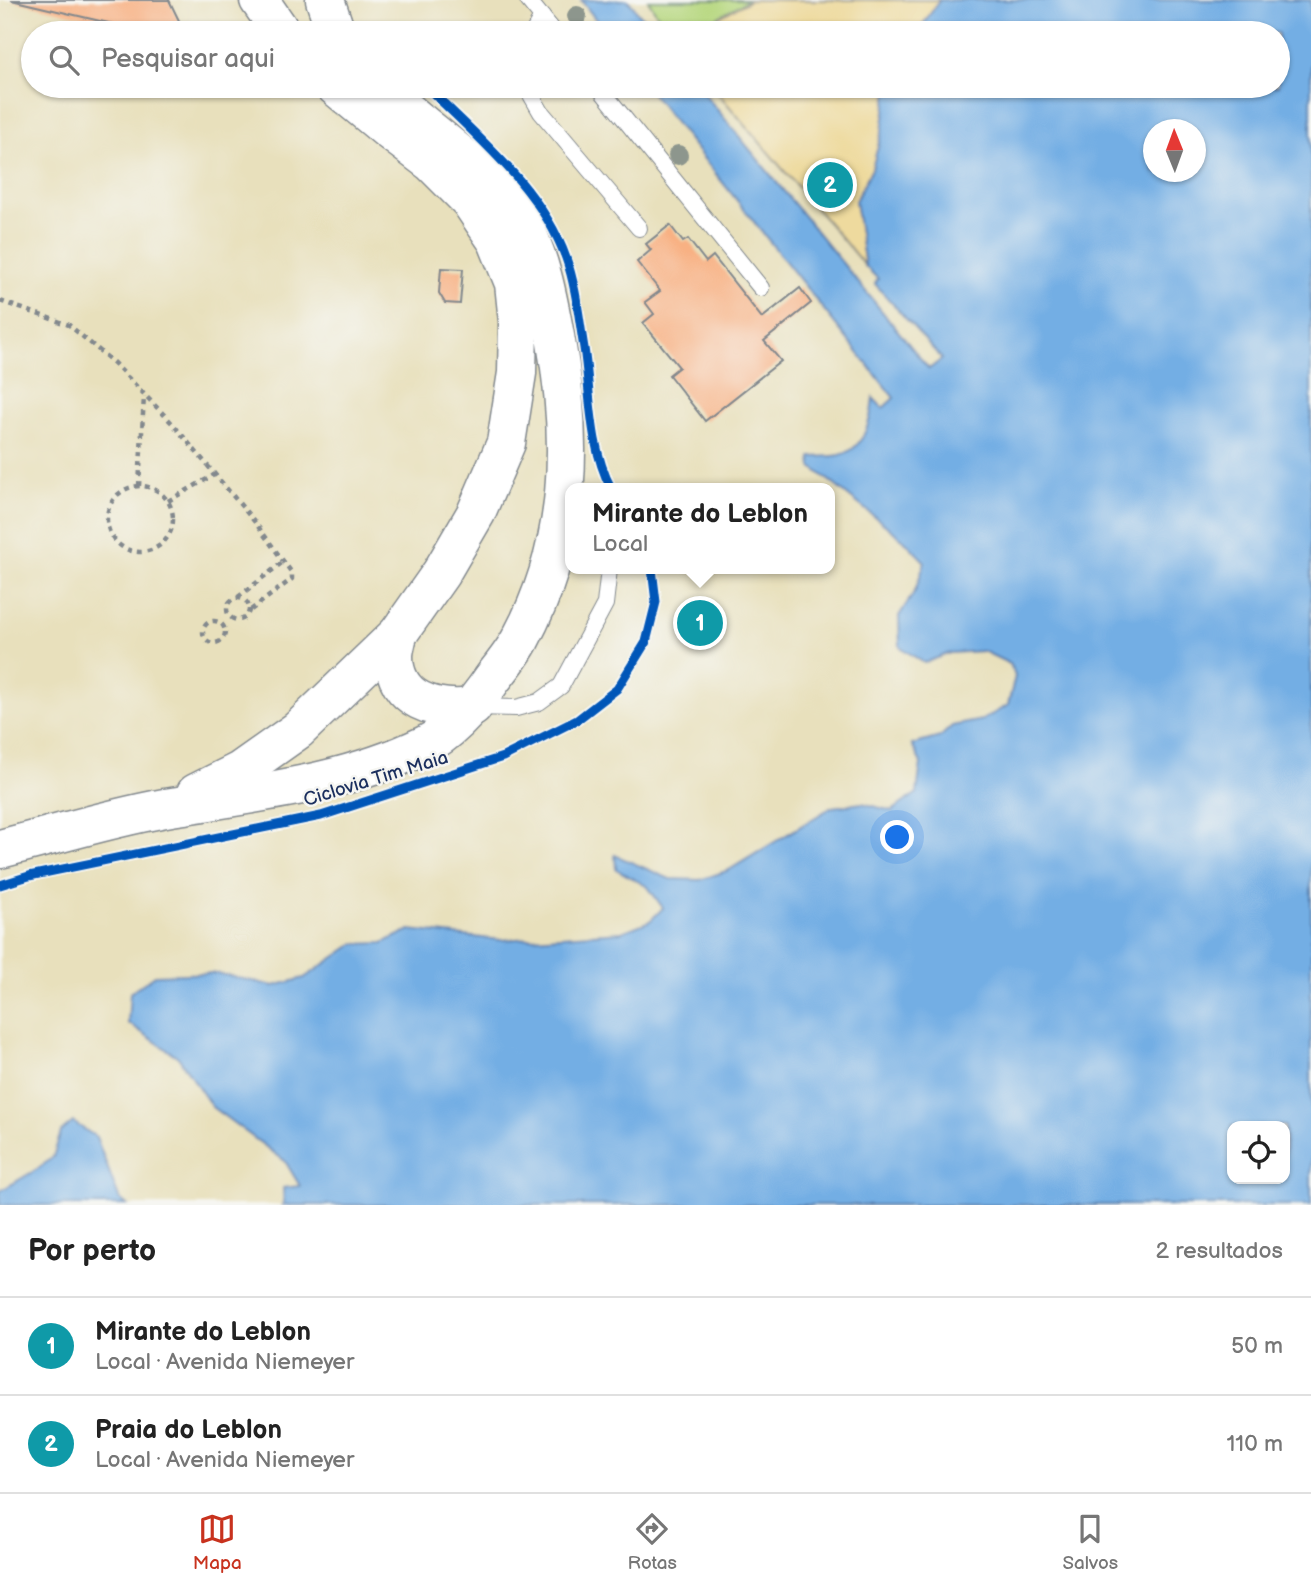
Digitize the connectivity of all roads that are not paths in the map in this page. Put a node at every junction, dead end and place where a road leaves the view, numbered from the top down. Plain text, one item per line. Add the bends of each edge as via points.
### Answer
1 (258, 0) edge
2 (326, 0) edge
3 (528, 0) edge
4 (542, 17) junction
5 (273, 21) edge
6 (332, 21) edge
7 (540, 21) edge
8 (545, 21) edge
9 (350, 98) edge
10 (392, 98) edge
11 (533, 98) edge
12 (608, 98) edge
13 (639, 228) dead end
14 (761, 288) dead end
15 (568, 483) edge
16 (565, 516) edge
17 (608, 574) edge
18 (398, 634) junction
19 (473, 707) junction
20 (164, 808) junction
21 (0, 849) edge

1 - 5 main road
2 - 6 main road
3 - 4 lane
4 - 7 lane
4 - 8 lane
9 - 18 main road via 432,163 470,201 496,241 516,296 517,373 506,443 476,513
10 - 15 main road via 485,175 520,221 546,283 557,343 567,421
11 - 13 lane
12 - 14 lane
16 - 19 main road via 552,565 521,639
17 - 19 lane via 605,604 561,685 539,702 516,708
18 - 19 main road via 394,656 399,678 412,696 432,707
18 - 20 main road via 298,730 240,771
19 - 20 main road via 428,744 374,767 313,784
20 - 21 main road

